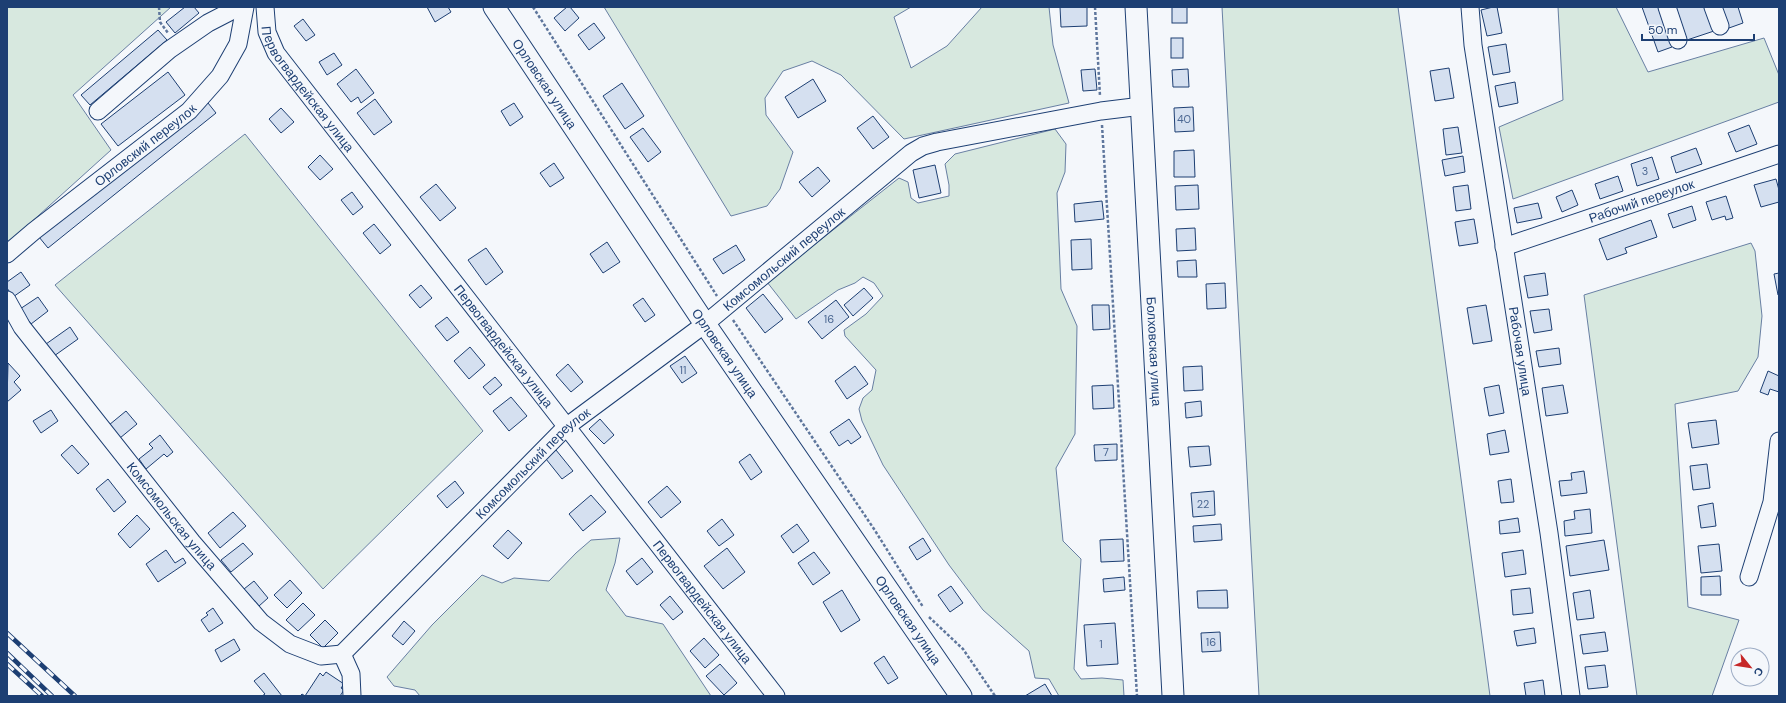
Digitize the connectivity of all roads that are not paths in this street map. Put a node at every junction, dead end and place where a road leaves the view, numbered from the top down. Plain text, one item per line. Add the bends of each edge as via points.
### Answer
1 (239, 7) edge
2 (245, 7) edge
3 (265, 7) edge
4 (494, 7) edge
5 (1136, 7) edge
6 (1470, 7) edge
7 (1667, 7) edge
8 (1713, 7) edge
9 (1720, 26) dead end
10 (1678, 40) dead end
11 (1142, 106) junction
12 (98, 111) dead end
13 (1779, 154) edge
14 (1504, 247) junction
15 (7, 254) edge
16 (7, 300) edge
17 (706, 324) junction
18 (566, 427) junction
19 (1779, 441) edge
20 (1749, 577) dead end
21 (342, 654) junction
22 (352, 696) edge
23 (776, 696) edge
24 (961, 696) edge
25 (1173, 696) edge
26 (1571, 696) edge

1 - 12 street via 208,23 177,44
2 - 15 street, Орловский переулок via 238,44 220,76 189,111
3 - 18 street, Первогвардейская улица via 267,32 276,53
4 - 17 main road, Орловская улица
5 - 11 main road, Болховская улица
6 - 14 street, Рабочая улица via 1473,45
7 - 10 street
8 - 9 street
11 - 17 street, Комсомольский переулок via 1101,111 923,146 911,153
11 - 25 main road, Болховская улица
13 - 14 street, Рабочий переулок
14 - 26 street, Рабочая улица via 1549,533
16 - 21 street, Комсомольская улица via 22,327 192,542 261,622 290,644 321,656
17 - 18 street, Комсомольский переулок
17 - 24 main road, Орловская улица
18 - 21 street, Комсомольский переулок
18 - 23 street, Первогвардейская улица
19 - 20 street via 1772,502
21 - 22 street via 351,674

